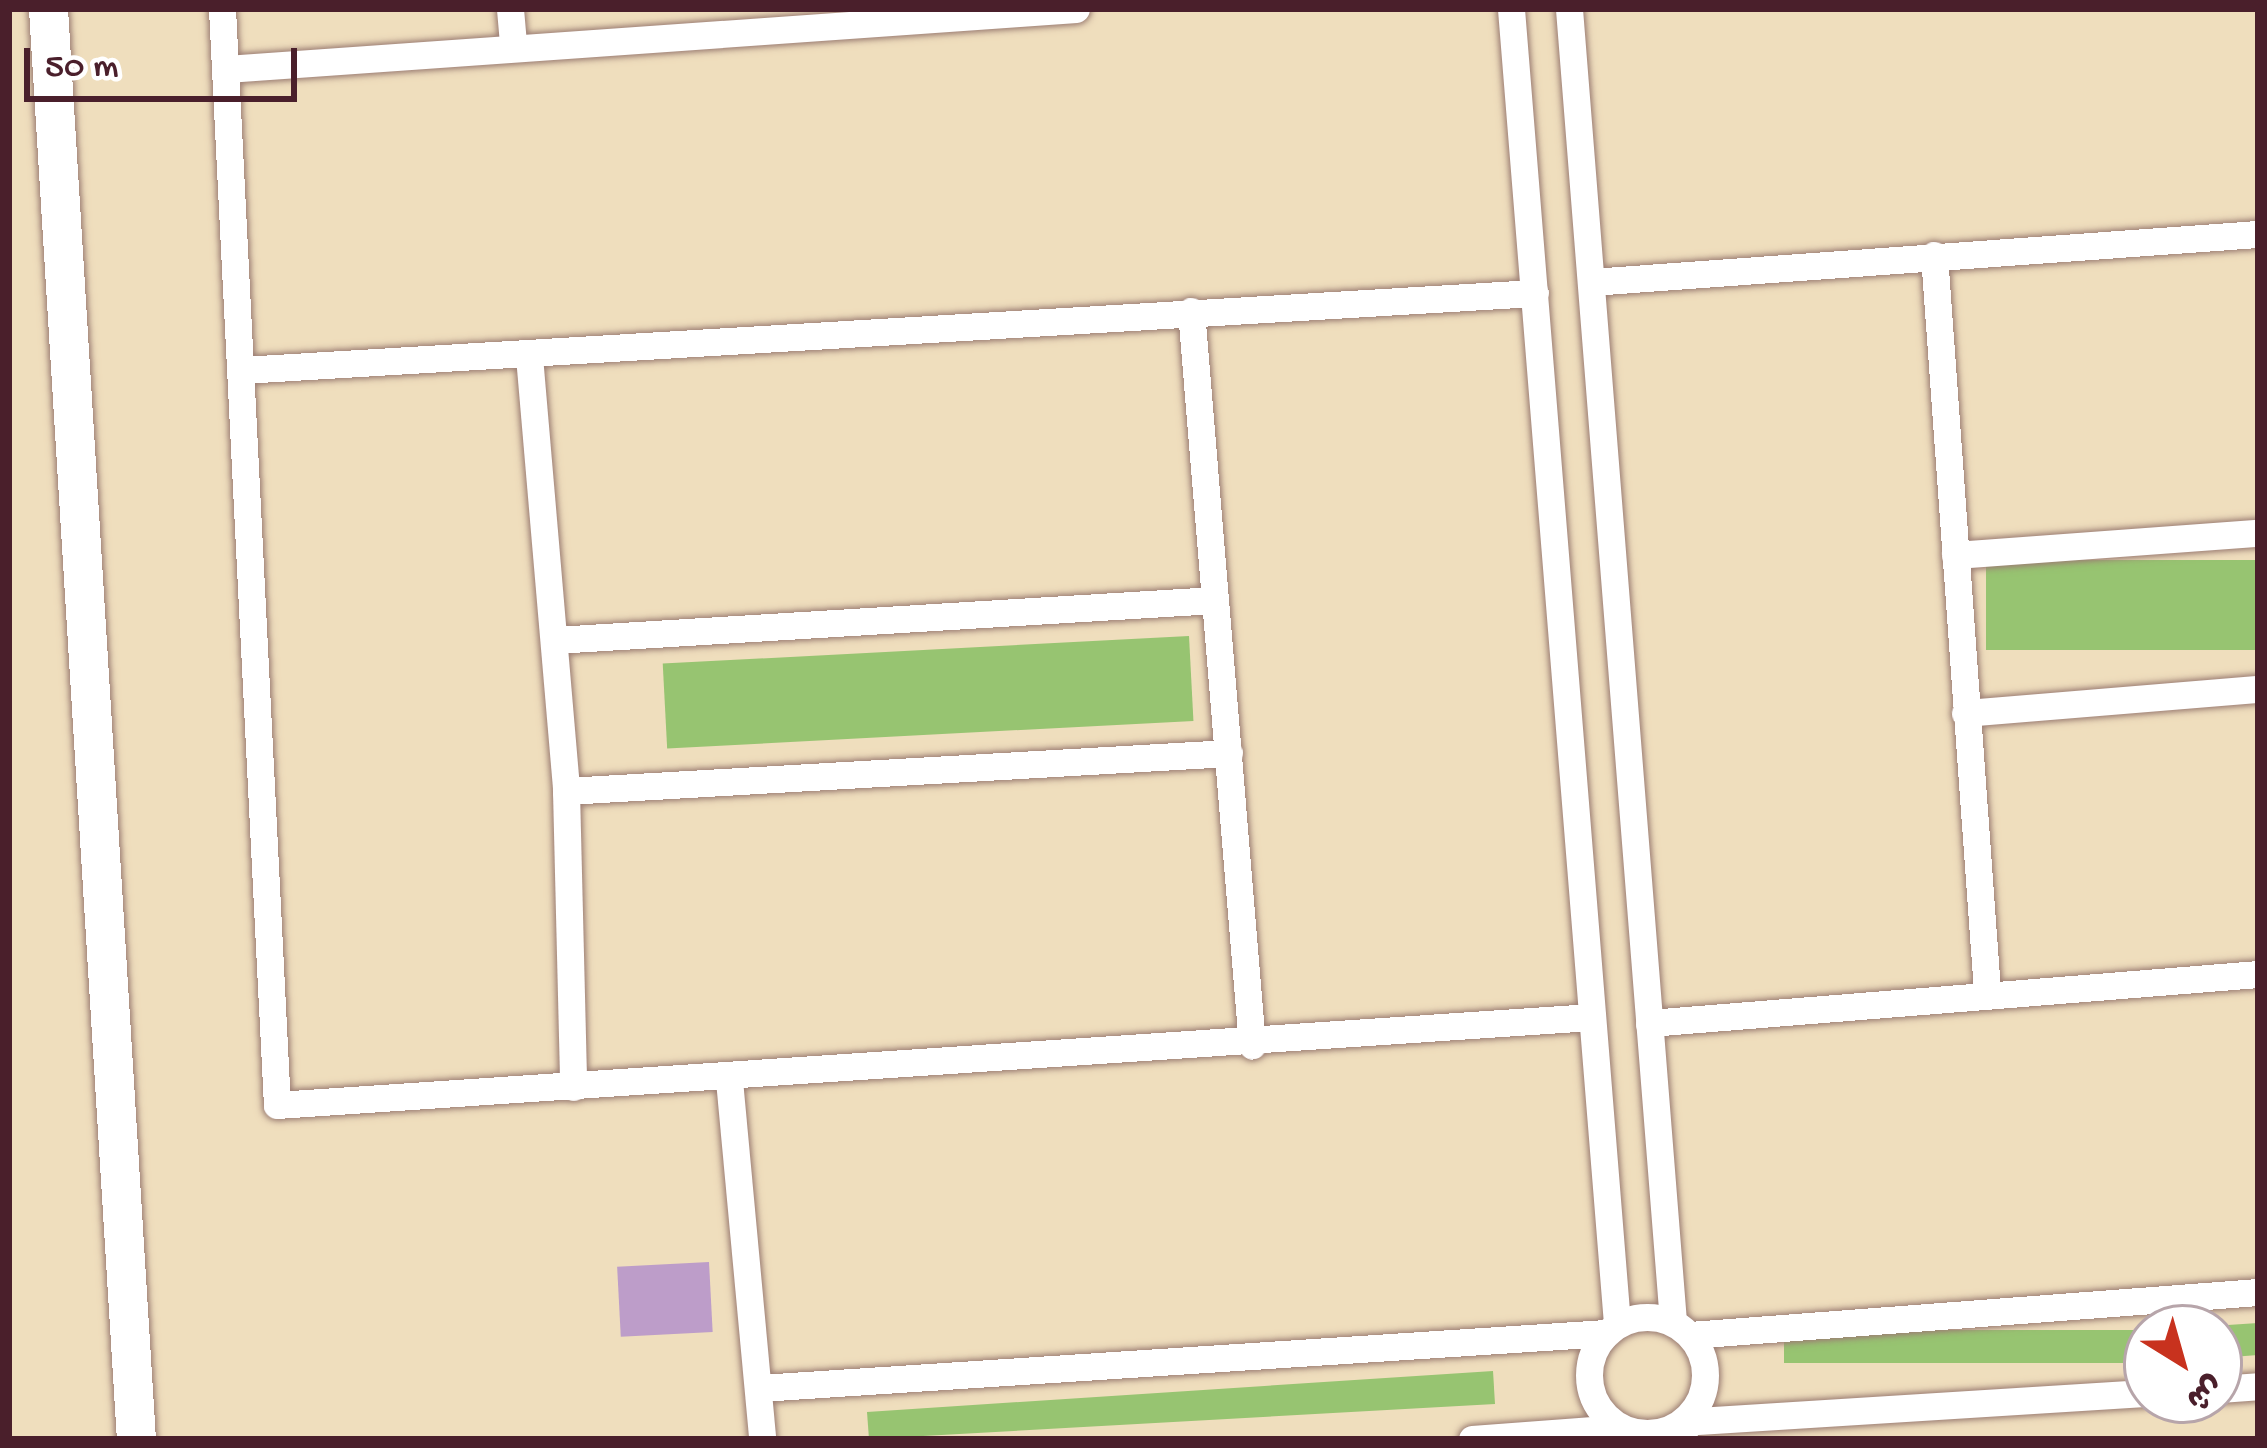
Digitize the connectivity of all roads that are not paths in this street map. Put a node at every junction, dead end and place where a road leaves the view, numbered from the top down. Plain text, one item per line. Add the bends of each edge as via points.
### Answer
1 (48, 9) edge
2 (222, 9) edge
3 (510, 9) edge
4 (1076, 9) edge
5 (1510, 9) edge
6 (1570, 9) edge
7 (513, 47) junction
8 (226, 69) junction
9 (2258, 234) edge
10 (1934, 255) junction
11 (1591, 282) junction
12 (1535, 292) junction
13 (1191, 311) junction
14 (529, 356) junction
15 (242, 370) junction
16 (2258, 533) edge
17 (1954, 555) junction
18 (1215, 600) junction
19 (555, 640) junction
20 (2258, 689) edge
21 (1965, 713) junction
22 (1229, 753) junction
23 (566, 790) junction
24 (2258, 974) edge
25 (1988, 991) junction
26 (1592, 1017) junction
27 (1649, 1023) junction
28 (1252, 1045) junction
29 (729, 1080) junction
30 (573, 1087) junction
31 (2258, 1292) edge
32 (1612, 1329) junction
33 (1682, 1329) junction
34 (760, 1388) junction
35 (2123, 1395) edge
36 (1684, 1431) edge
37 (1620, 1433) edge
38 (136, 1439) edge
39 (762, 1439) edge
40 (1472, 1439) edge

1 - 38 main road
2 - 8 street
3 - 7 street
4 - 7 street
5 - 12 street
6 - 11 street
7 - 8 street
8 - 15 street
9 - 10 street
10 - 11 street
10 - 17 street
11 - 27 street
12 - 13 street
12 - 26 street
13 - 14 street
13 - 18 street
14 - 15 street
14 - 19 street
15 - 30 street via 277,1105
16 - 17 street
17 - 21 street
18 - 19 street
18 - 22 street
19 - 23 street
20 - 21 street
21 - 25 street
22 - 23 street
22 - 28 street
23 - 30 street
24 - 25 street
25 - 27 street
26 - 28 street
26 - 32 street
27 - 33 street
28 - 29 street
29 - 30 street
29 - 34 street
31 - 33 street
32 - 33 street via 1635,1318
32 - 34 street
32 - 37 street via 1589,1384
33 - 36 street via 1705,1385
34 - 39 street
35 - 36 street
36 - 37 street
37 - 40 street

